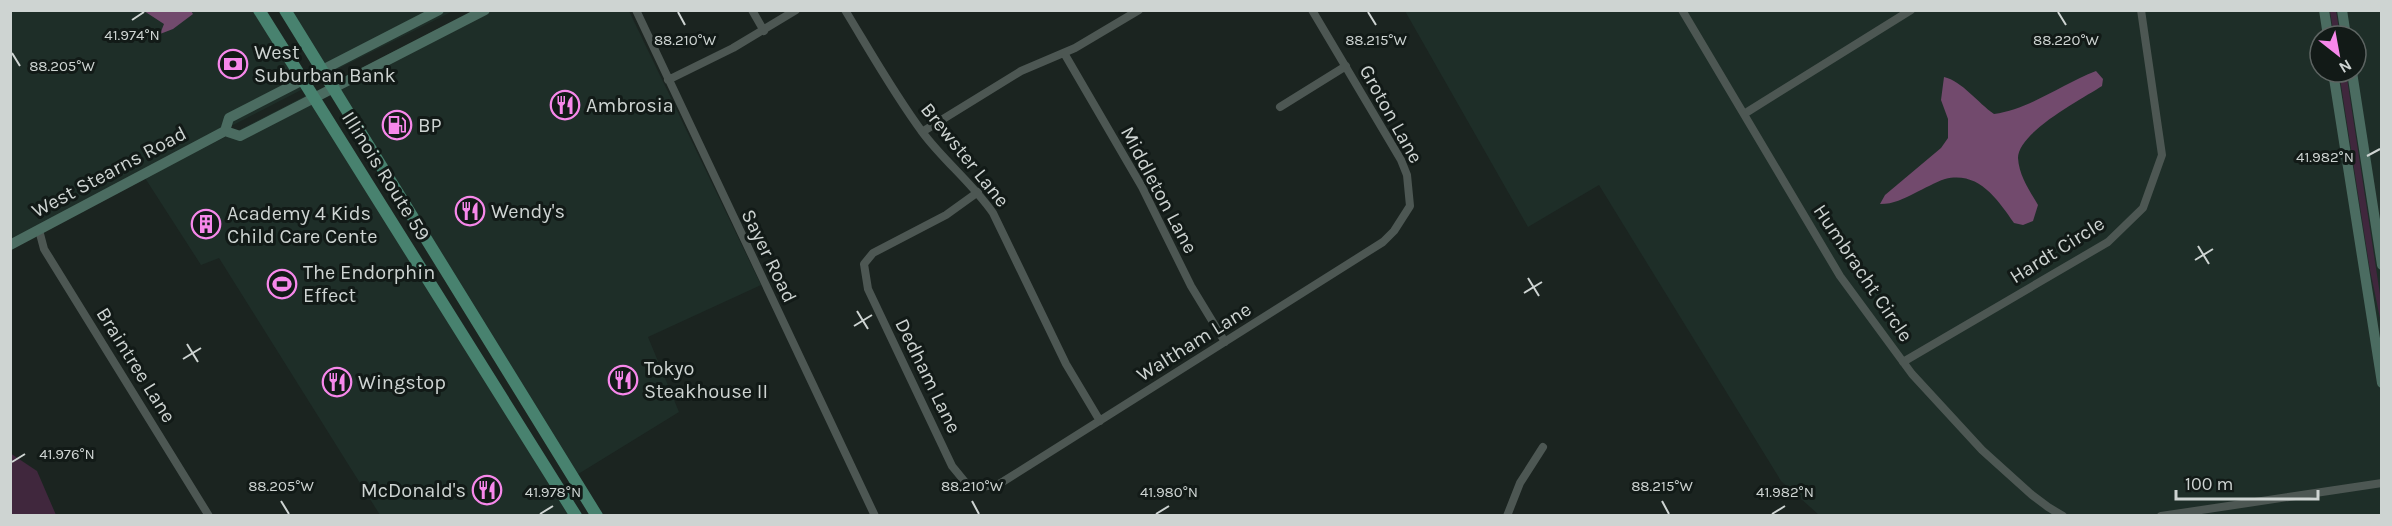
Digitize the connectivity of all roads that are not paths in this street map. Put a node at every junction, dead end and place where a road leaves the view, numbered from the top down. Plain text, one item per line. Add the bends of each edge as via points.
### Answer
1 (259, 10) edge
2 (285, 10) edge
3 (438, 10) edge
4 (485, 10) edge
5 (636, 10) edge
6 (752, 10) edge
7 (796, 10) edge
8 (845, 10) edge
9 (1139, 10) edge
10 (1312, 10) edge
11 (1682, 10) edge
12 (1911, 10) edge
13 (2141, 10) edge
14 (764, 31) junction
15 (1064, 53) junction
16 (1346, 66) junction
17 (323, 70) junction
18 (303, 80) junction
19 (668, 80) junction
20 (2335, 84) edge
21 (2354, 84) edge
22 (334, 88) junction
23 (314, 99) junction
24 (1280, 107) dead end
25 (1744, 114) junction
26 (225, 131) junction
27 (922, 132) junction
28 (978, 192) junction
29 (1410, 206) joint
30 (39, 230) junction
31 (10, 245) edge
32 (2382, 265) edge
33 (1225, 342) junction
34 (1903, 362) junction
35 (2382, 383) edge
36 (1100, 421) junction
37 (1543, 447) dead end
38 (2382, 483) edge
39 (980, 487) joint
40 (592, 514) edge
41 (209, 516) edge
42 (576, 516) edge
43 (875, 516) edge
44 (1507, 516) edge
45 (2063, 516) edge
46 (2161, 516) edge

1 - 18 main road, Illinois Route 59
2 - 17 main road, Illinois Route 59
3 - 17 main road, West Stearns Road
4 - 22 main road, West Stearns Road
5 - 19 street, Sayer Road
6 - 14 street
7 - 14 street
8 - 27 street, Brewster Lane
9 - 15 street
10 - 16 street, Groton Lane
11 - 25 street, Humbracht Circle
12 - 25 street
13 - 34 street, Hardt Circle via 2162,155 2144,208 2108,242
14 - 19 street
15 - 27 street via 1021,71
15 - 33 street, Middleton Lane via 1143,187 1191,286
16 - 24 street
16 - 29 street, Groton Lane via 1401,160 1407,175
17 - 18 main road, West Stearns Road
17 - 22 main road, Illinois Route 59
18 - 23 main road, Illinois Route 59
18 - 26 main road, West Stearns Road via 229,118
19 - 43 street, Sayer Road
20 - 35 main road
21 - 32 main road
22 - 23 main road, West Stearns Road
22 - 40 main road, Illinois Route 59
23 - 26 main road, West Stearns Road via 240,136
23 - 42 main road, Illinois Route 59
25 - 34 street, Humbracht Circle via 1842,279
26 - 30 main road, West Stearns Road
27 - 28 street, Brewster Lane
28 - 36 street, Brewster Lane via 998,222 1066,364
28 - 39 street, Dedham Lane via 946,215 873,253 864,264 868,289 952,465 970,488
29 - 33 street, Waltham Lane via 1383,242
30 - 31 main road, West Stearns Road
30 - 41 street, Braintree Lane via 45,249
33 - 36 street, Waltham Lane
34 - 45 street, Humbracht Circle via 1982,450 2032,495
36 - 39 street, Waltham Lane via 1004,482
37 - 44 street via 1520,483
38 - 46 street

